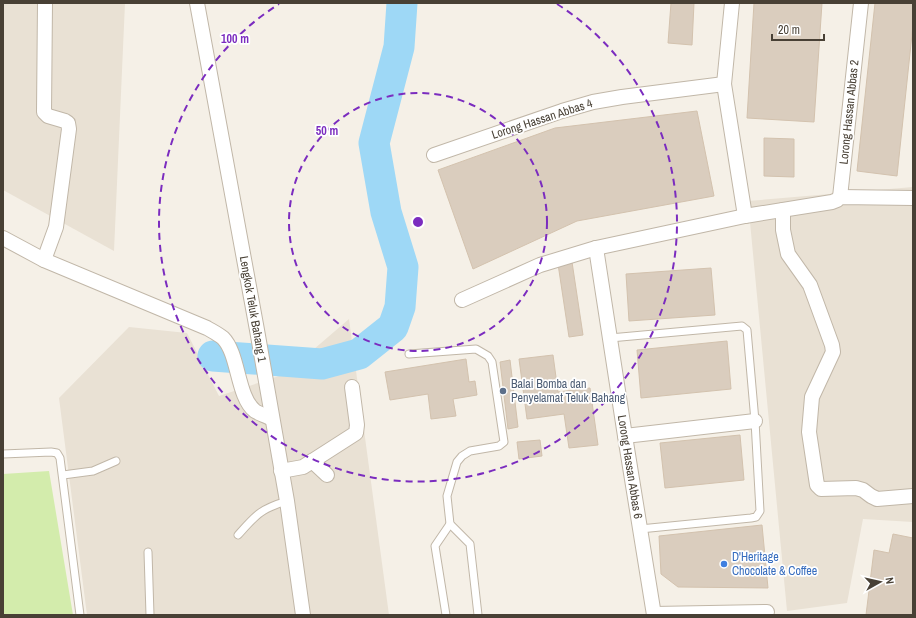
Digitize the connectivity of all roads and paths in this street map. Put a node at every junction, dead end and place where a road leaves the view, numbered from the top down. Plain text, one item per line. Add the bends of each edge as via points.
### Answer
1 (45, 3) edge
2 (197, 3) edge
3 (732, 3) edge
4 (861, 3) edge
5 (724, 84) junction
6 (434, 156) dead end
7 (840, 197) junction
8 (913, 198) edge
9 (783, 210) junction
10 (745, 216) junction
11 (3, 238) edge
12 (596, 248) junction
13 (44, 260) junction
14 (462, 300) dead end
15 (610, 338) junction
16 (409, 354) dead end
17 (352, 387) dead end
18 (272, 419) junction
19 (755, 421) junction
20 (625, 436) junction
21 (3, 454) edge
22 (116, 461) dead end
23 (312, 461) junction
24 (282, 471) junction
25 (63, 475) junction
26 (327, 475) dead end
27 (913, 496) edge
28 (287, 501) junction
29 (450, 524) junction
30 (640, 529) junction
31 (238, 535) dead end
32 (148, 552) dead end
33 (767, 612) dead end
34 (654, 614) edge
35 (80, 615) edge
36 (150, 615) edge
37 (302, 615) edge
38 (446, 615) edge
39 (478, 615) edge

1 - 13 street via 44,112 68,123 69,129 56,227
2 - 18 street, Lengkok Teluk Bahang 1
3 - 5 street
4 - 7 street, Lorong Hassan Abbas 2
5 - 6 street, Lorong Hassan Abbas 4 via 593,102 562,110
5 - 10 street
7 - 8 street
7 - 9 street via 832,202
9 - 10 street
9 - 27 street via 783,230 788,254 810,285 833,352 812,397 809,432 817,485 819,488 860,488 877,499
10 - 12 street
11 - 13 street
12 - 14 street via 540,265
12 - 15 street, Lorong Hassan Abbas 6
13 - 18 street via 207,328 223,338 250,405
15 - 19 lane via 744,326 747,330
15 - 20 street, Lorong Hassan Abbas 6
16 - 29 lane via 476,349 488,356 492,362 504,442 499,446 470,451 457,462 447,496
17 - 23 street via 356,431
18 - 24 street, Lengkok Teluk Bahang 1
19 - 20 street
19 - 30 lane via 760,511 758,515 751,518
20 - 30 street, Lorong Hassan Abbas 6
21 - 25 lane via 57,453
22 - 25 lane via 92,471
23 - 24 street via 300,468
23 - 26 street
24 - 28 street, Lengkok Teluk Bahang 1
25 - 35 lane
28 - 31 lane via 262,511
28 - 37 street, Lengkok Teluk Bahang 1
29 - 38 lane via 435,546
29 - 39 lane via 470,544
30 - 34 street, Lorong Hassan Abbas 6
32 - 36 lane
33 - 34 street

